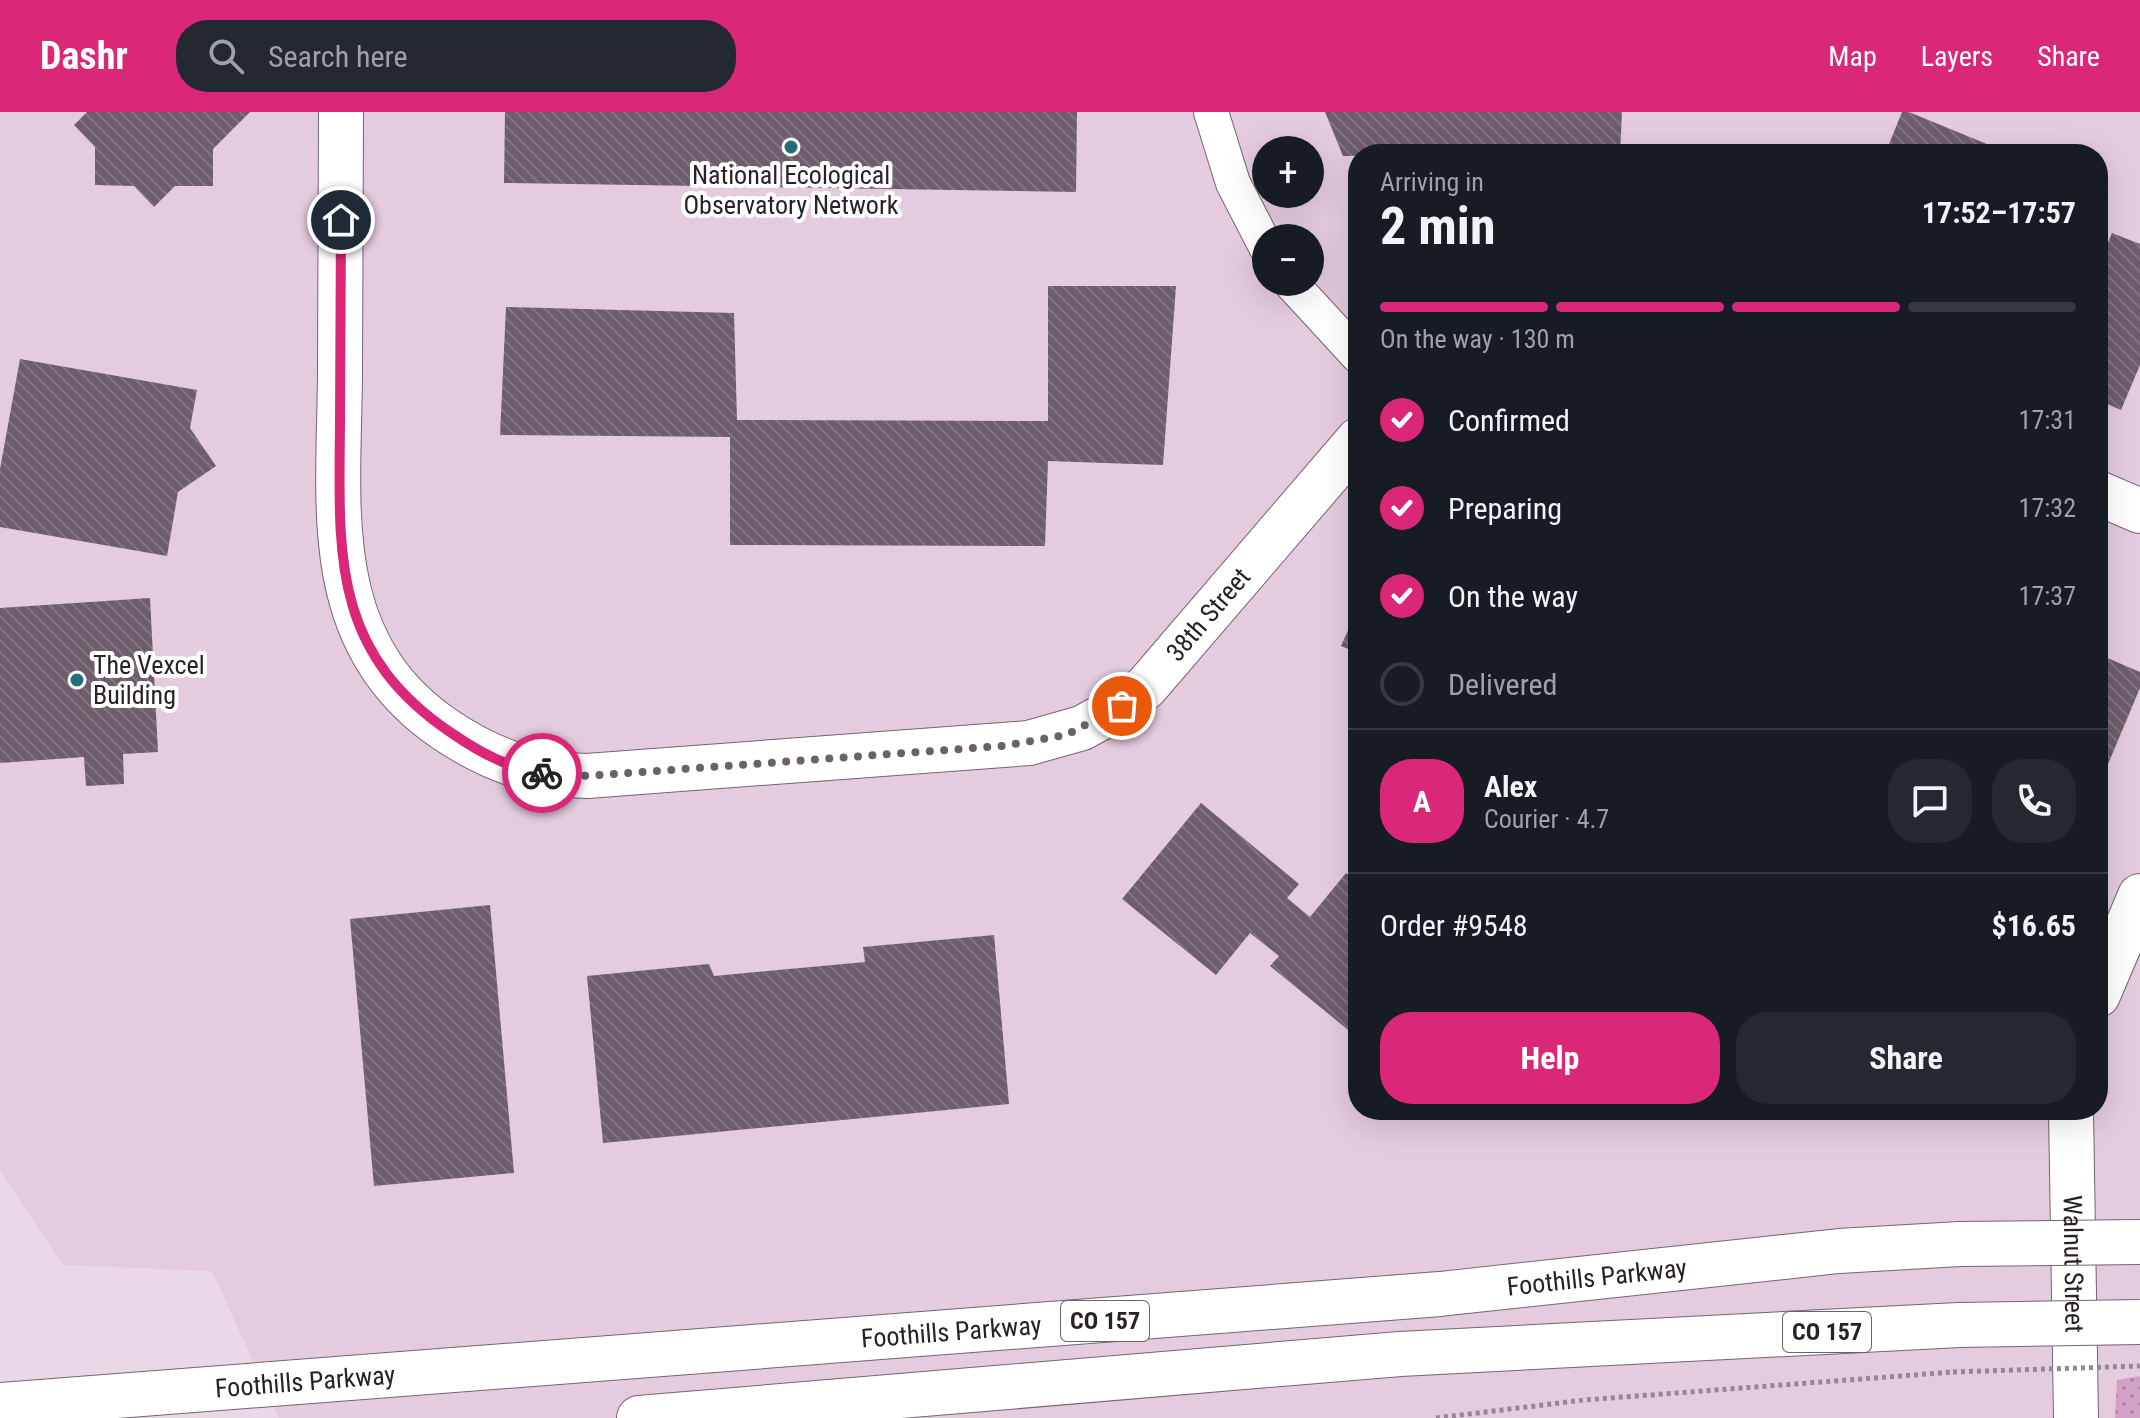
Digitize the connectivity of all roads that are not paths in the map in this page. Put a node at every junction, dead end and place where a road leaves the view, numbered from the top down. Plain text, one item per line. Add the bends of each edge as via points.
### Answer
1 (341, 112) edge
2 (1211, 112) edge
3 (1254, 224) edge
4 (1303, 296) edge
5 (1348, 345) edge
6 (1348, 452) edge
7 (2108, 497) edge
8 (2140, 511) edge
9 (2140, 896) edge
10 (2108, 971) edge
11 (2071, 1120) edge
12 (2140, 1242) edge
13 (2140, 1322) edge
14 (0, 1405) edge
15 (639, 1418) edge
16 (2076, 1418) edge

1 - 6 main road, 38th Street via 339,498 345,584 362,634 396,688 431,719 508,764 533,772 587,776 1002,746 1082,728 1146,687
2 - 3 street via 1233,183
4 - 5 street
7 - 8 main road
9 - 10 main road
11 - 16 main road, Walnut Street
12 - 14 main road, Foothills Parkway / CO 157, bridge via 1839,1251 1425,1295
13 - 15 main road, CO 157, bridge via 1959,1325 1385,1355

